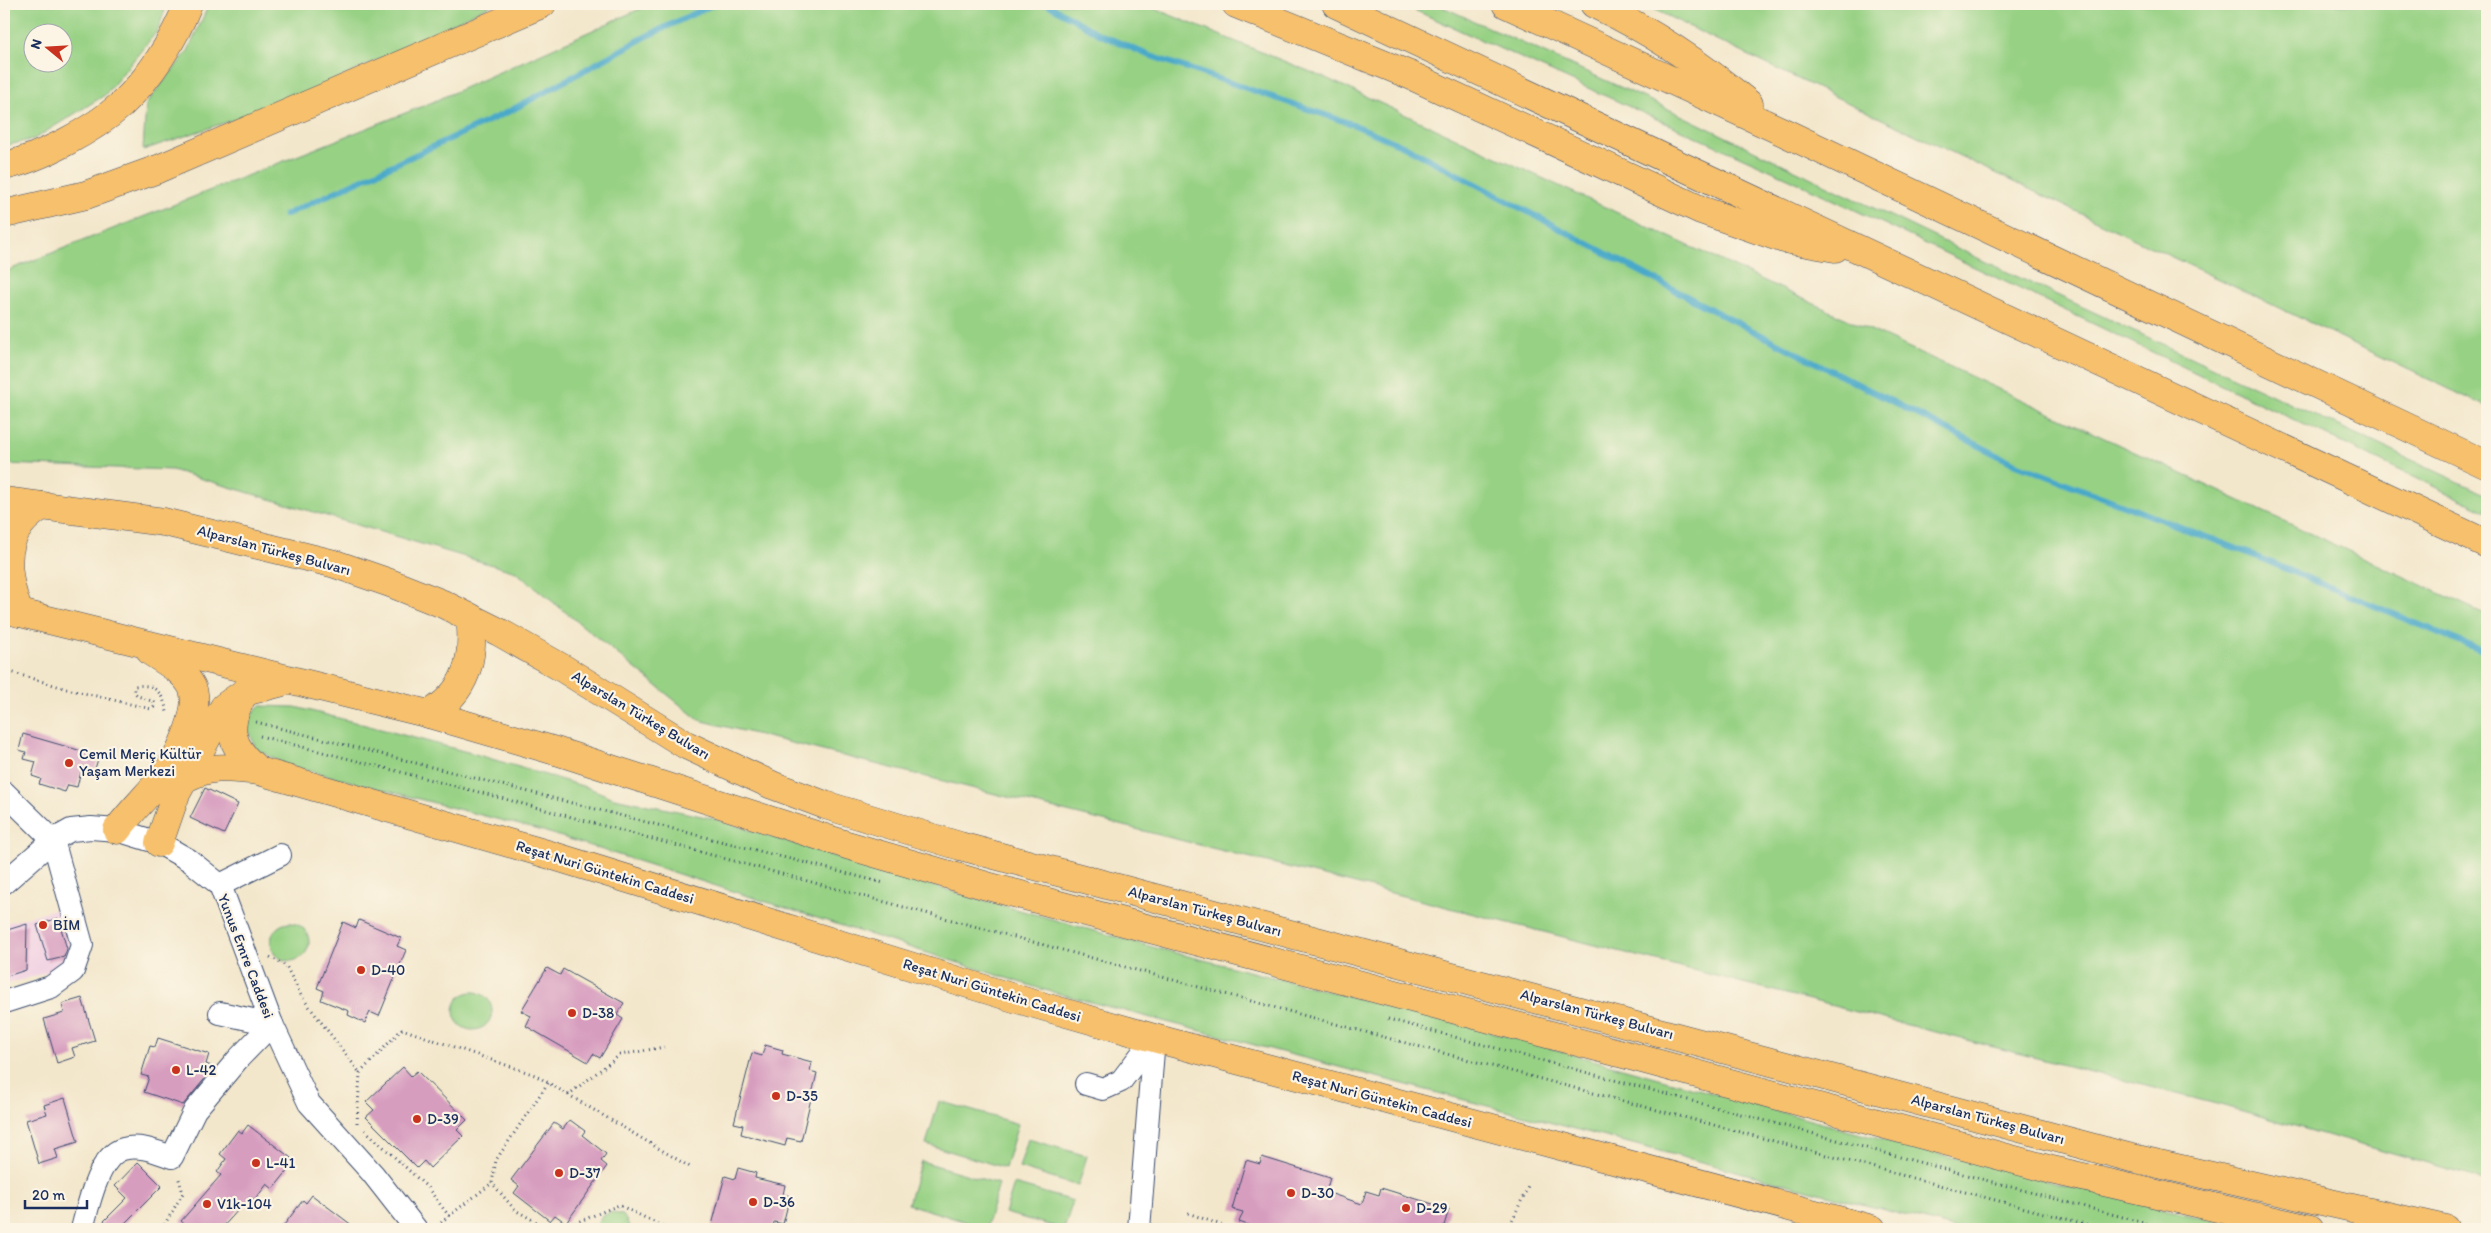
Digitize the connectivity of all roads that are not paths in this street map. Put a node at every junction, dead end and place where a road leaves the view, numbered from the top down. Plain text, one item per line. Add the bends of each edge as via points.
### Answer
1 (188, 4) edge
2 (542, 4) edge
3 (1236, 4) edge
4 (1336, 4) edge
5 (1506, 4) edge
6 (1594, 4) edge
7 (1779, 130) junction
8 (4, 166) edge
9 (4, 214) edge
10 (1871, 254) junction
11 (2487, 466) edge
12 (4, 501) edge
13 (41, 506) junction
14 (2487, 544) edge
15 (12, 611) edge
16 (470, 617) junction
17 (136, 642) junction
18 (288, 680) junction
19 (237, 712) junction
20 (429, 714) junction
21 (259, 771) junction
22 (175, 776) junction
23 (4, 792) edge
24 (117, 830) junction
25 (52, 840) junction
26 (159, 844) junction
27 (280, 855) dead end
28 (4, 882) edge
29 (220, 885) junction
30 (4, 1002) edge
31 (220, 1013) dead end
32 (272, 1024) junction
33 (1154, 1038) junction
34 (1086, 1084) dead end
35 (1814, 1222) edge
36 (82, 1229) edge
37 (416, 1229) edge
38 (1139, 1229) edge
39 (1872, 1229) edge
40 (2310, 1229) edge
41 (2445, 1229) edge

1 - 8 main road via 166,50 121,105 90,127 51,148
2 - 9 main road via 158,169 86,195
3 - 10 main road via 1412,76 1702,210 1784,239
4 - 10 main road
5 - 7 main road
6 - 7 main road via 1660,39 1729,87
7 - 11 main road
10 - 14 main road
12 - 13 main road, Alparslan Türkeş Bulvarı
13 - 15 main road via 20,524 8,550
13 - 16 main road, Alparslan Türkeş Bulvarı via 164,522 335,564 390,582
15 - 17 main road, Alparslan Türkeş Bulvarı
16 - 20 main road via 470,661 458,691 442,707
16 - 41 main road, Alparslan Türkeş Bulvarı via 564,668 686,745 772,785 890,825 2128,1157
17 - 18 main road, Alparslan Türkeş Bulvarı
17 - 22 main road via 184,675 193,689 194,706
18 - 19 main road
18 - 20 main road, Alparslan Türkeş Bulvarı
19 - 21 main road via 236,746 244,759
19 - 22 main road via 224,707
20 - 40 main road, Alparslan Türkeş Bulvarı via 987,886 2052,1170
21 - 22 main road, Reşat Nuri Güntekin Caddesi via 218,768
21 - 33 main road, Reşat Nuri Güntekin Caddesi via 547,854
22 - 24 main road, Reşat Nuri Güntekin Caddesi
22 - 26 main road
23 - 25 street
24 - 25 street, Yunus Emre Caddesi via 71,830
24 - 26 street, Yunus Emre Caddesi
25 - 28 street, Yunus Emre Caddesi
25 - 30 street via 82,945 72,971 51,987
26 - 29 street, Yunus Emre Caddesi via 189,860
27 - 29 street
29 - 32 street, Yunus Emre Caddesi
31 - 32 street
32 - 36 street via 195,1110 172,1157 146,1148 122,1149 109,1159 98,1176
32 - 37 street, Yunus Emre Caddesi via 310,1103 373,1174
33 - 34 street via 1121,1081 1103,1089
33 - 35 main road, Reşat Nuri Güntekin Caddesi
33 - 38 street
35 - 39 main road, Reşat Nuri Güntekin Caddesi

